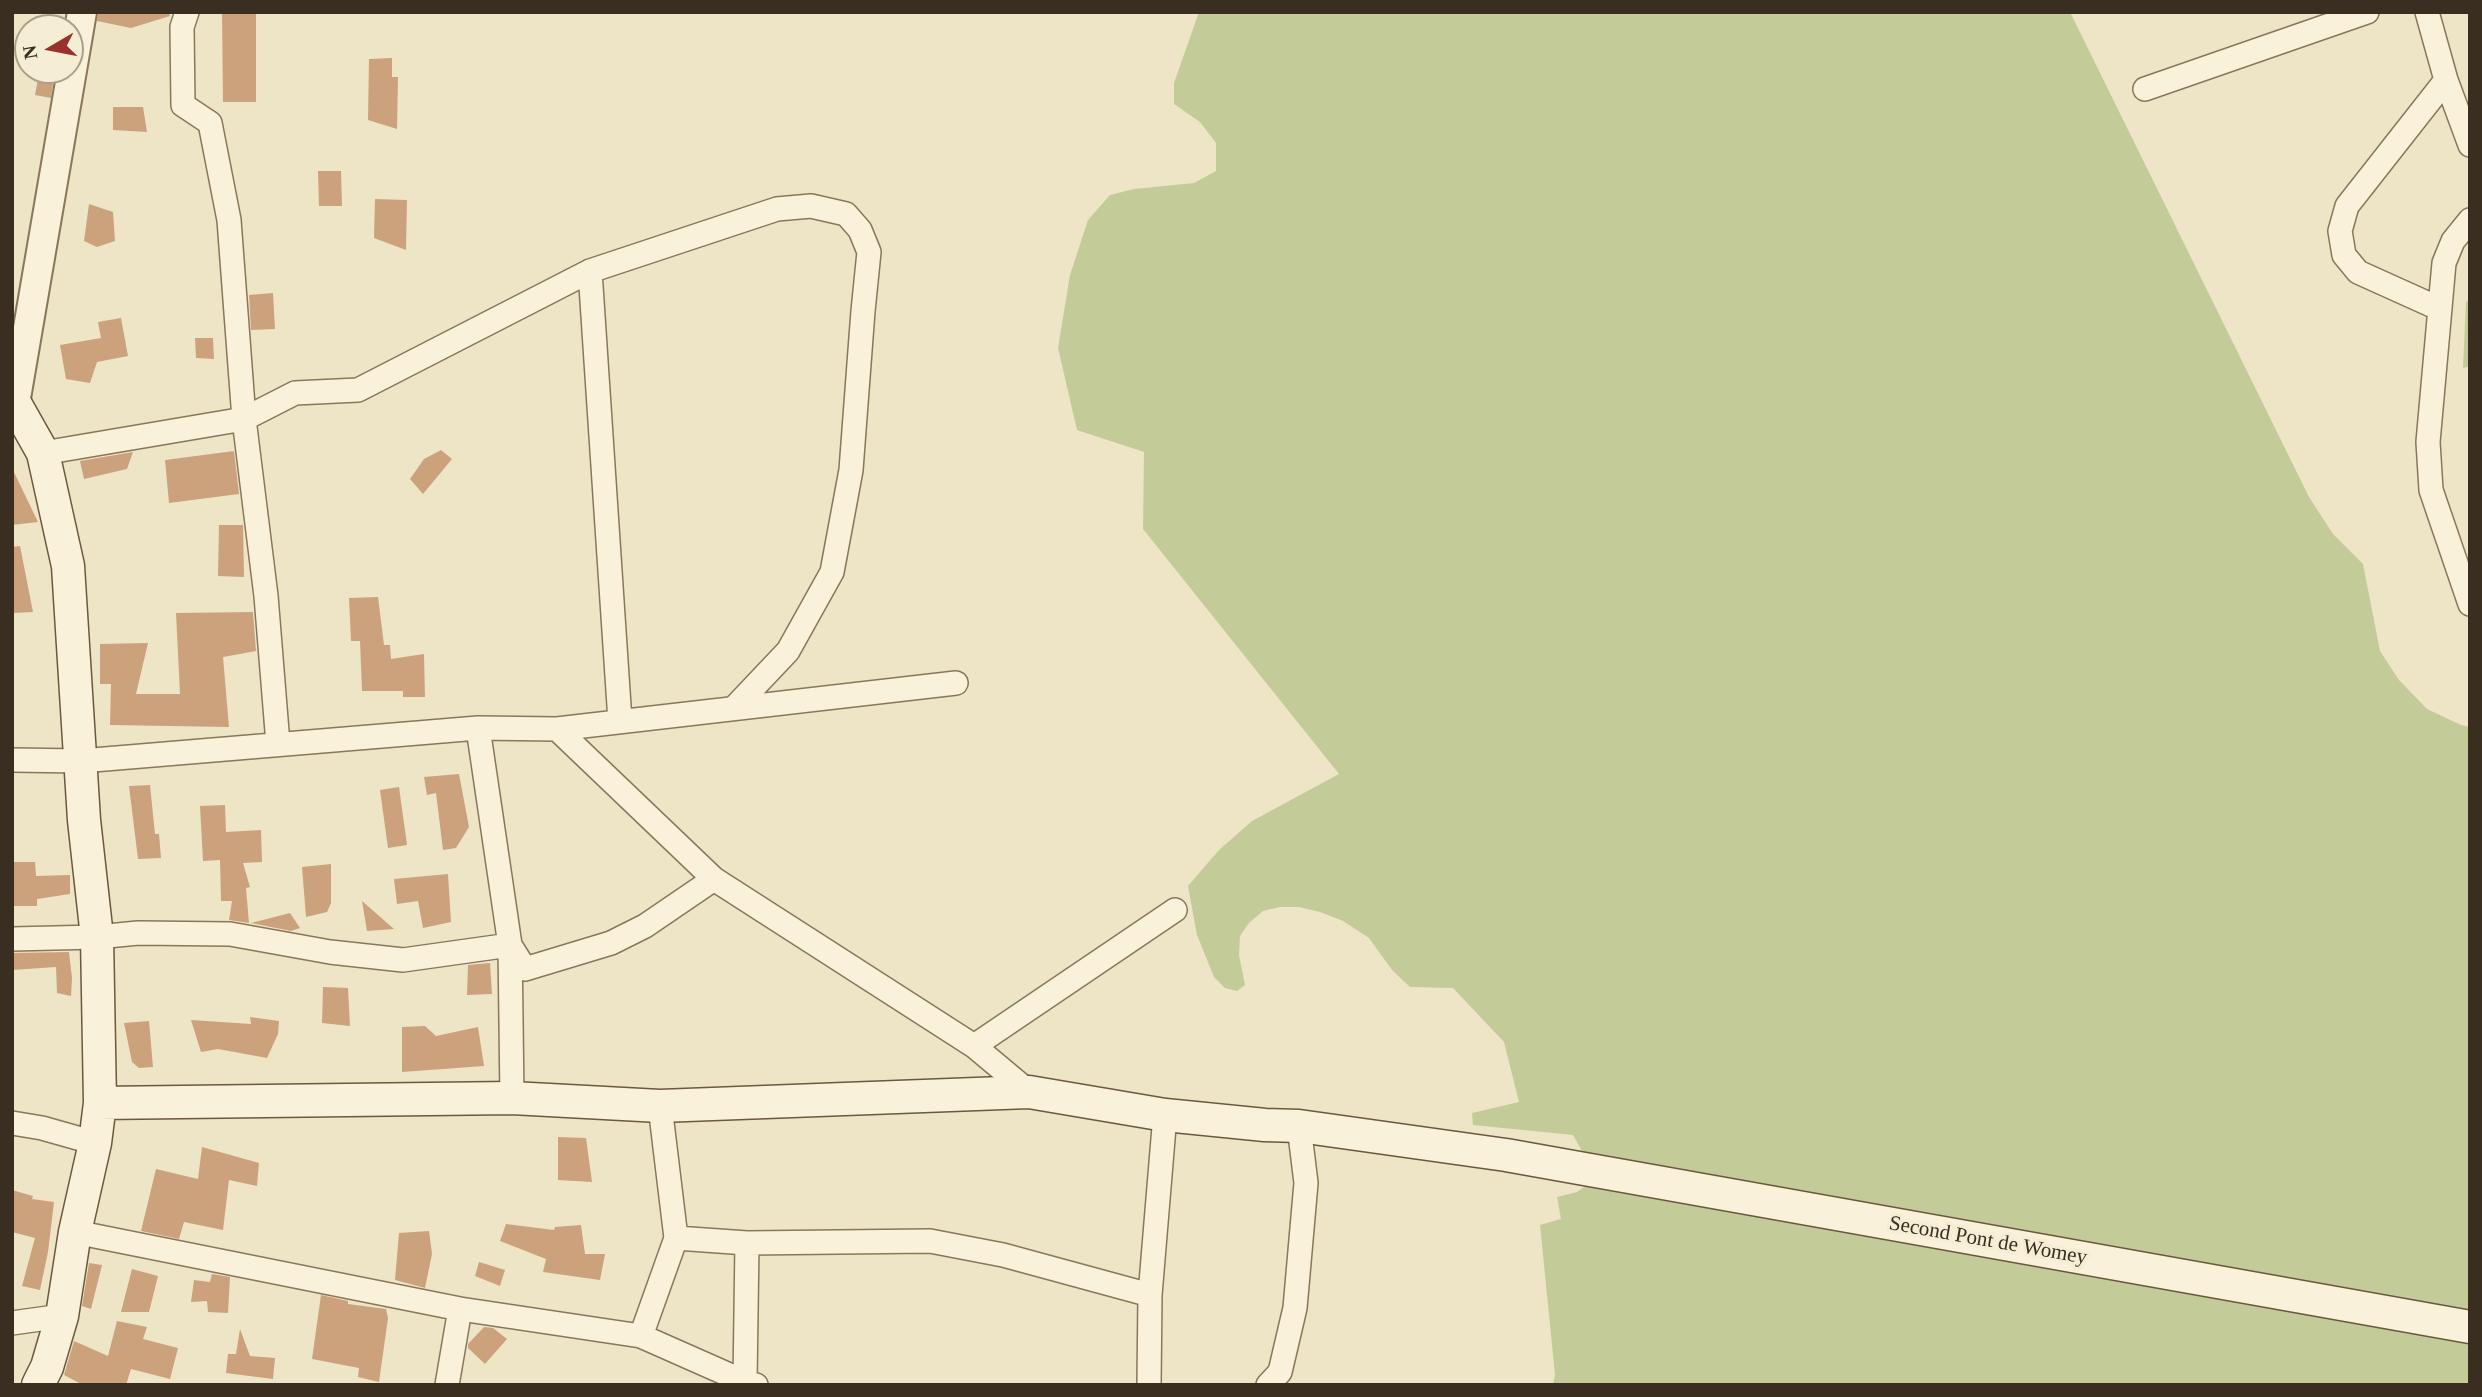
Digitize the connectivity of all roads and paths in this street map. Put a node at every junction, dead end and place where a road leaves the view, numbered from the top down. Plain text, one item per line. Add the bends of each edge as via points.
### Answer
1 (82, 12) edge
2 (187, 12) edge
3 (2367, 12) edge
4 (2427, 12) edge
5 (2446, 80) junction
6 (2145, 89) dead end
7 (2470, 145) edge
8 (2470, 220) edge
9 (590, 271) junction
10 (2440, 309) junction
11 (14, 401) edge
12 (244, 419) junction
13 (43, 453) junction
14 (2470, 604) edge
15 (956, 683) dead end
16 (734, 708) junction
17 (620, 721) junction
18 (478, 728) junction
19 (557, 729) junction
20 (278, 744) junction
21 (12, 760) edge
22 (81, 761) junction
23 (714, 879) junction
24 (1175, 910) dead end
25 (97, 937) junction
26 (12, 939) edge
27 (510, 944) junction
28 (974, 1046) junction
29 (1029, 1093) junction
30 (512, 1098) junction
31 (100, 1103) junction
32 (660, 1106) junction
33 (1165, 1115) junction
34 (12, 1123) edge
35 (1299, 1126) junction
36 (95, 1143) junction
37 (75, 1232) junction
38 (676, 1237) junction
39 (747, 1243) junction
40 (1150, 1294) junction
41 (460, 1309) junction
42 (62, 1316) junction
43 (12, 1323) edge
44 (2470, 1327) edge
45 (641, 1336) junction
46 (751, 1383) edge
47 (38, 1385) edge
48 (447, 1385) edge
49 (1149, 1385) edge
50 (1268, 1385) edge

1 - 11 street
2 - 12 street via 182,27 183,105 210,123 213,135 229,220
3 - 6 street
4 - 5 street
5 - 7 street
5 - 10 street via 2347,206 2340,231 2344,255 2358,272
8 - 10 street via 2453,241 2444,263
9 - 12 street via 358,390 295,393
9 - 16 street via 778,209 811,206 846,214 860,230 869,253 851,470 832,572 788,651
9 - 17 street
10 - 14 street via 2428,468 2431,490
11 - 13 main road
12 - 13 street
12 - 20 street
13 - 22 main road via 68,566
15 - 16 street
16 - 17 street
17 - 19 street
18 - 19 street
18 - 20 street
18 - 27 street
19 - 23 street
20 - 22 street
21 - 22 street
22 - 25 main road
23 - 27 street via 645,926 611,943 525,969
23 - 28 street
24 - 28 street
25 - 26 street
25 - 27 street via 230,933 403,960
25 - 31 main road
27 - 30 street
28 - 29 street
29 - 32 main road, Second Pont de Womey
29 - 33 main road, Second Pont de Womey
30 - 31 main road, Second Pont de Womey
30 - 32 main road, Second Pont de Womey
31 - 36 main road
32 - 38 street
33 - 35 main road, Second Pont de Womey
33 - 40 street
34 - 36 street
35 - 44 main road, Second Pont de Womey via 1506,1155
35 - 50 street via 1306,1184 1295,1308 1280,1372
36 - 37 main road
37 - 41 street
37 - 42 main road
38 - 39 street
38 - 45 street
39 - 40 street via 930,1241
39 - 46 street
40 - 49 street
41 - 45 street
41 - 48 street
42 - 43 street
42 - 47 main road
45 - 46 street

